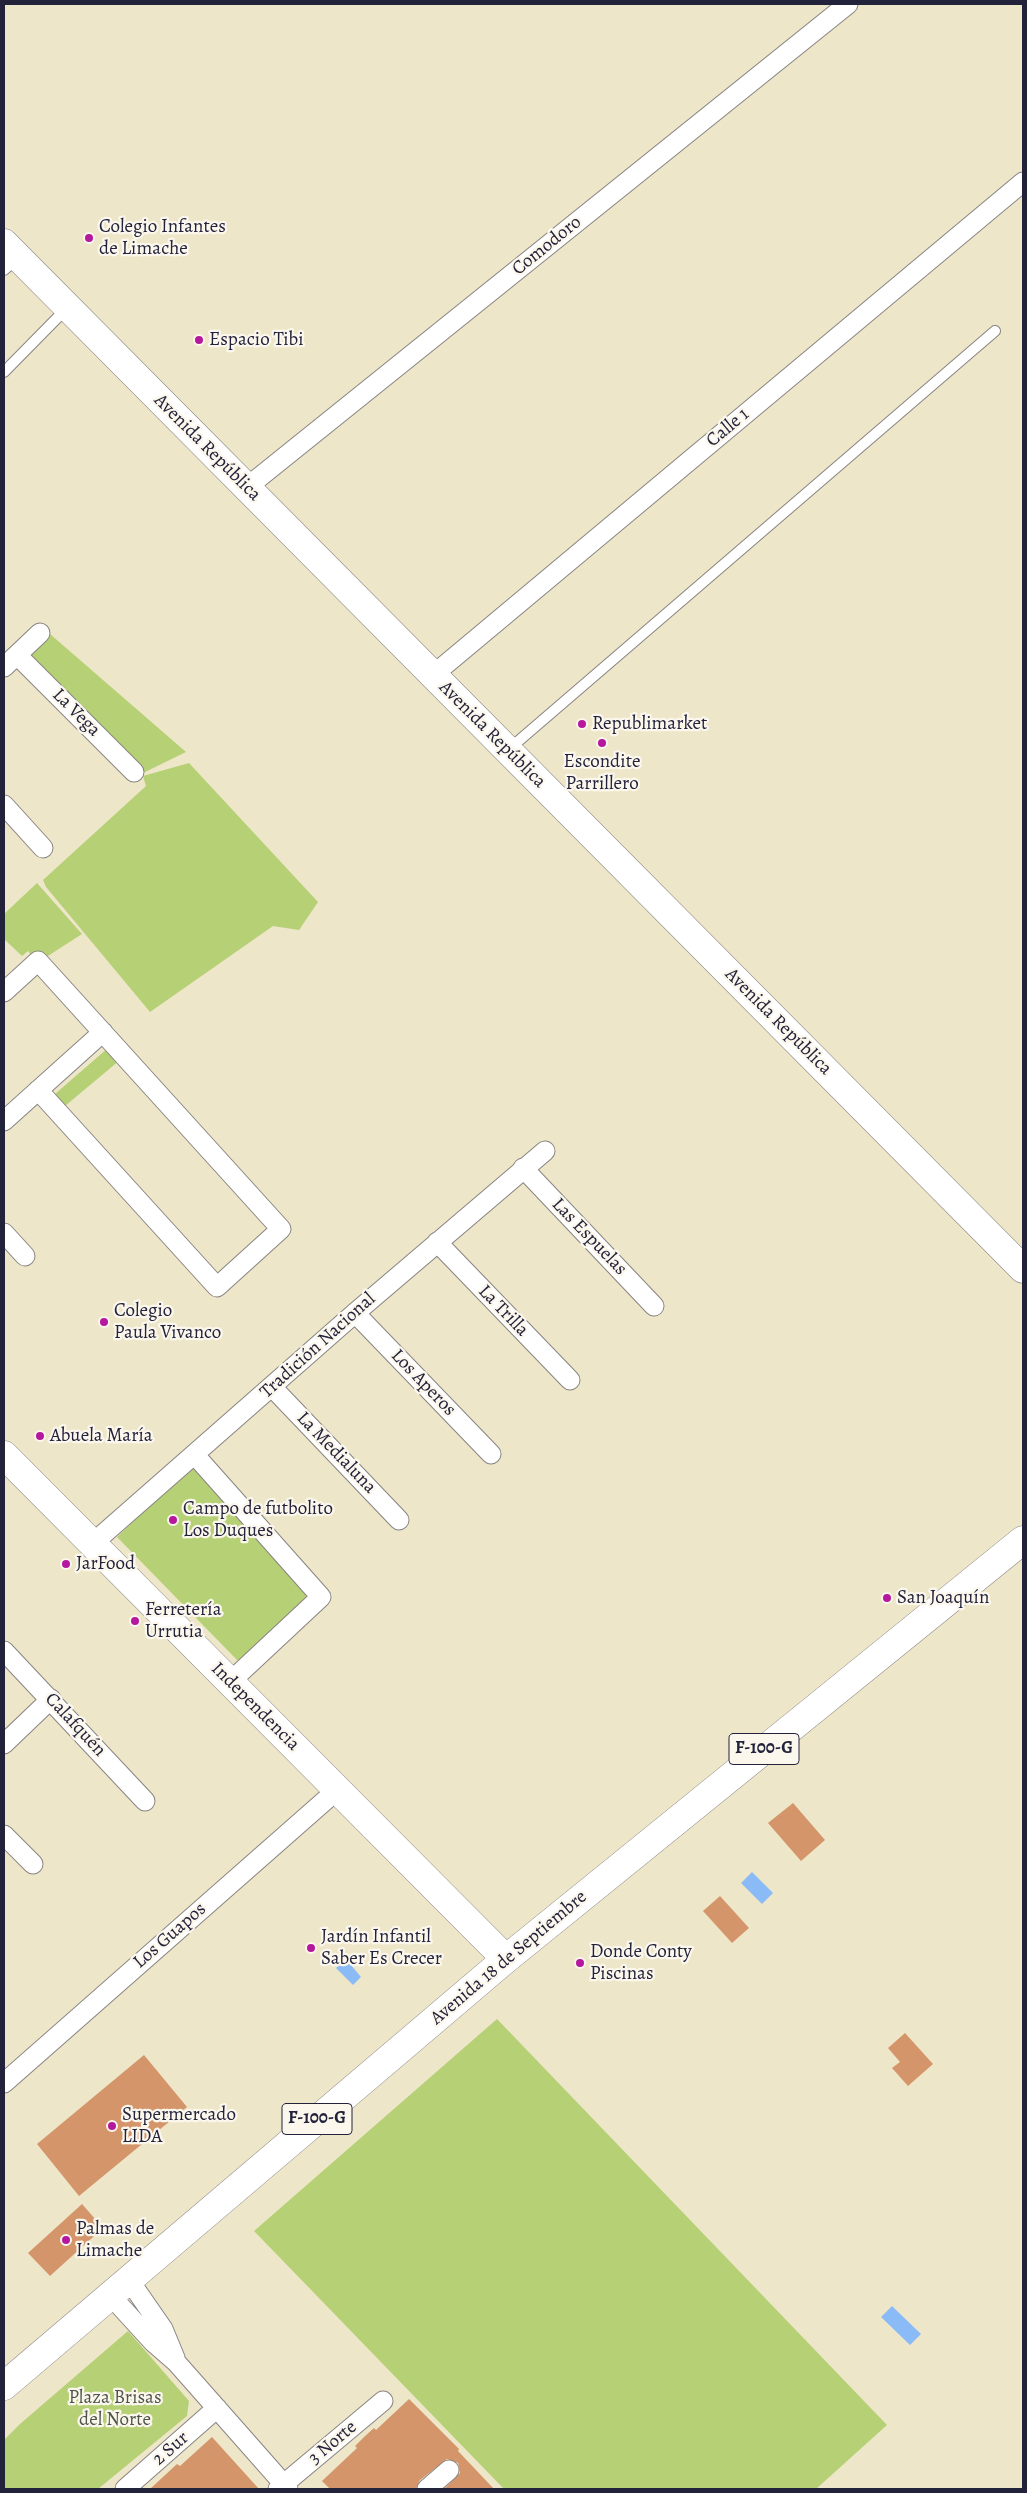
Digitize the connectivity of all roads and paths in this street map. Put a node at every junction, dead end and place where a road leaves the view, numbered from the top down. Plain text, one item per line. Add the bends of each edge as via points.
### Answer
1 (848, 4) edge
2 (1023, 182) edge
3 (8, 257) edge
4 (68, 308) junction
5 (995, 332) dead end
6 (4, 372) edge
7 (246, 488) junction
8 (40, 634) dead end
9 (10, 661) edge
10 (433, 675) junction
11 (508, 750) junction
12 (134, 772) dead end
13 (4, 805) edge
14 (43, 848) dead end
15 (4, 992) edge
16 (103, 1032) junction
17 (38, 1090) junction
18 (4, 1121) edge
19 (545, 1150) dead end
20 (523, 1168) junction
21 (4, 1233) edge
22 (436, 1242) junction
23 (25, 1256) dead end
24 (1023, 1269) edge
25 (654, 1306) dead end
26 (355, 1313) junction
27 (570, 1380) dead end
28 (272, 1387) junction
29 (194, 1454) junction
30 (491, 1454) dead end
31 (4, 1455) edge
32 (399, 1520) dead end
33 (1023, 1540) edge
34 (92, 1544) junction
35 (4, 1651) edge
36 (230, 1682) junction
37 (51, 1699) junction
38 (4, 1744) edge
39 (337, 1790) junction
40 (145, 1801) dead end
41 (4, 1835) edge
42 (33, 1864) dead end
43 (506, 1959) junction
44 (4, 2083) edge
45 (120, 2288) junction
46 (4, 2386) edge
47 (383, 2401) dead end
48 (217, 2408) junction
49 (449, 2470) dead end
50 (283, 2488) edge
51 (125, 2489) edge
52 (428, 2489) edge

1 - 7 street, Comodoro
2 - 10 street, Calle 1
3 - 4 main road, Avenida República
4 - 6 lane
4 - 7 main road, Avenida República
5 - 11 lane
7 - 10 main road, Avenida República
8 - 9 street
9 - 12 street, La Vega
10 - 11 main road, Avenida República
11 - 24 main road, Avenida República
13 - 14 street
15 - 16 street via 38,961
16 - 17 street
16 - 17 street via 281,1229 224,1281 217,1287
17 - 18 street
19 - 20 street, Tradición Nacional
20 - 22 street, Tradición Nacional
20 - 25 street, Las Espuelas
21 - 23 street
22 - 26 street, Tradición Nacional
22 - 27 street, La Trilla
26 - 28 street, Tradición Nacional
26 - 30 street, Los Aperos
28 - 29 street, Tradición Nacional
28 - 32 street, La Medialuna
29 - 34 street, Tradición Nacional
29 - 36 street via 321,1597
31 - 34 main road, Independencia
33 - 43 main road, Avenida 18 de Septiembre / F-100-G
34 - 36 main road, Independencia
35 - 37 street, Calafquén
36 - 39 main road, Independencia
37 - 38 street
37 - 40 street, Calafquén
39 - 43 main road, Independencia
39 - 44 street, Los Guapos
41 - 42 street
43 - 45 main road, Avenida 18 de Septiembre / F-100-G
45 - 46 main road, Avenida 18 de Septiembre / F-100-G
45 - 48 street via 153,2342 176,2362
47 - 50 street, 3 Norte
48 - 50 street
48 - 51 street, 2 Sur
49 - 52 street

